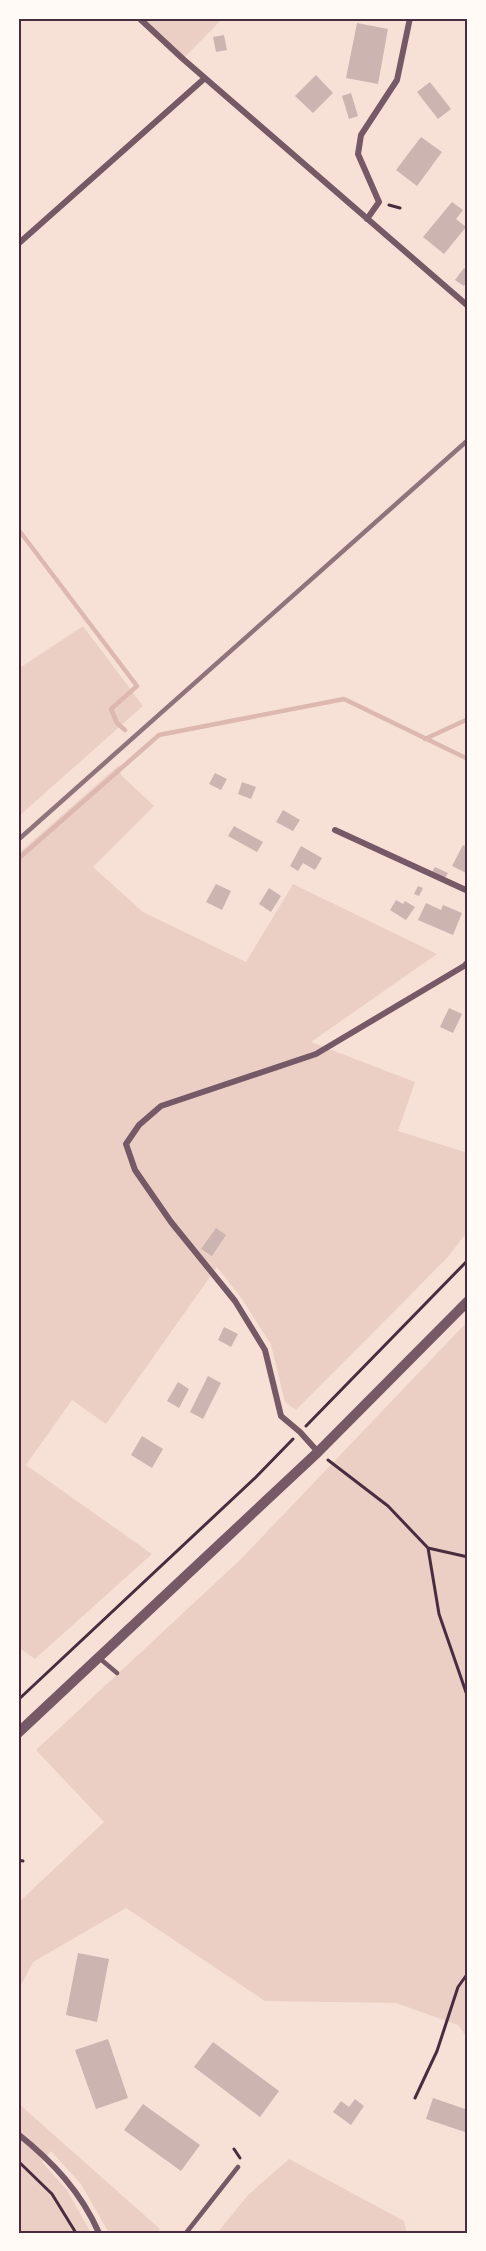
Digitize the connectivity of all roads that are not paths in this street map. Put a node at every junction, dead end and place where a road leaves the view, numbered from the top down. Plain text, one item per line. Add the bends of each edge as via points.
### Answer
1 (139, 18) edge
2 (410, 18) edge
3 (205, 78) junction
4 (367, 219) junction
5 (18, 244) edge
6 (468, 306) edge
7 (335, 831) dead end
8 (468, 891) edge
9 (468, 962) edge
10 (468, 1301) edge
11 (318, 1452) junction
12 (98, 1657) junction
13 (117, 1673) dead end
14 (18, 1733) edge
15 (18, 2134) edge
16 (238, 2167) dead end
17 (99, 2233) edge
18 (186, 2233) edge

1 - 3 street
2 - 4 street via 397,81 361,135 358,154 379,202
3 - 4 street
3 - 5 street
4 - 6 street
7 - 8 street
9 - 11 street via 316,1054 161,1106 139,1125 126,1144 135,1170 235,1301 265,1350 281,1416
10 - 11 street
11 - 12 street
12 - 13 lane
12 - 14 street
15 - 17 street via 70,2182
16 - 18 lane

